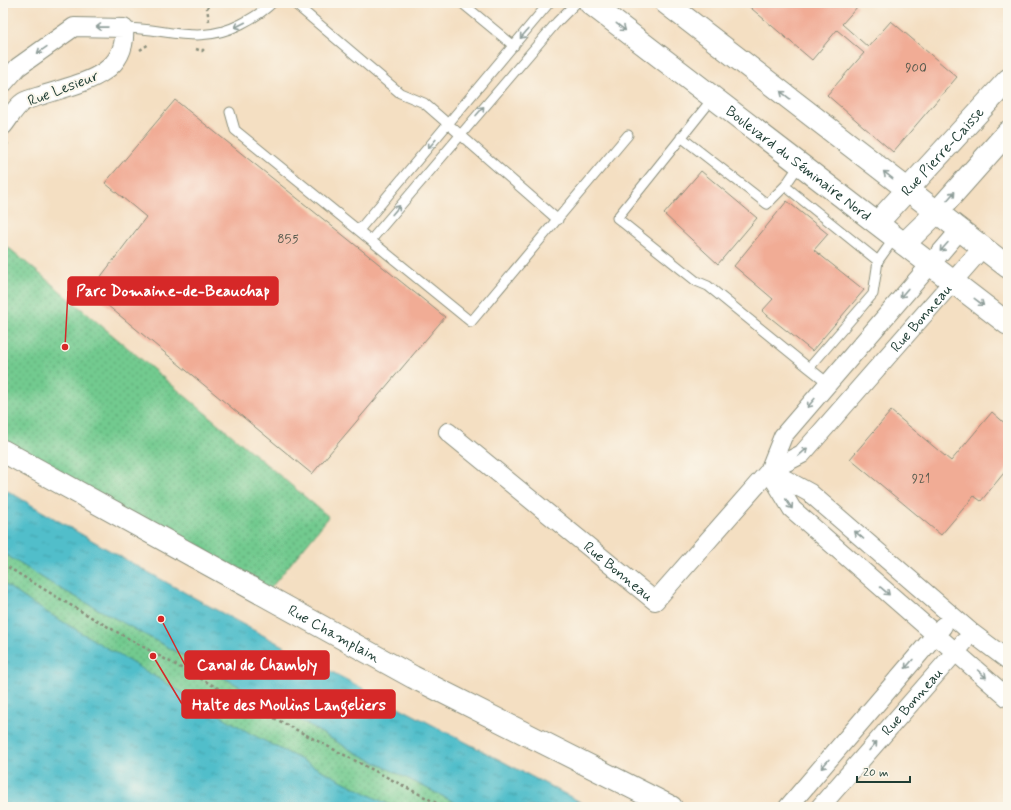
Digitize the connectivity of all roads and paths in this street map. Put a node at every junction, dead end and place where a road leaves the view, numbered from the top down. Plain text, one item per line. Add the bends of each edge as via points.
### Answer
1 (272, 3) edge
2 (294, 3) edge
3 (462, 3) edge
4 (549, 3) edge
5 (576, 3) edge
6 (590, 3) edge
7 (666, 3) edge
8 (124, 28) junction
9 (514, 46) junction
10 (1008, 80) edge
11 (3, 84) edge
12 (713, 98) junction
13 (230, 112) dead end
14 (448, 124) junction
15 (3, 126) edge
16 (1008, 132) edge
17 (460, 134) junction
18 (628, 135) dead end
19 (681, 137) junction
20 (800, 164) junction
21 (785, 186) junction
22 (908, 189) junction
23 (937, 212) junction
24 (558, 220) junction
25 (876, 223) junction
26 (358, 230) junction
27 (960, 230) junction
28 (371, 240) junction
29 (899, 241) junction
30 (983, 248) junction
31 (878, 261) junction
32 (929, 264) junction
33 (1008, 267) edge
34 (952, 281) junction
35 (1008, 324) edge
36 (809, 368) junction
37 (833, 377) junction
38 (859, 389) junction
39 (448, 432) dead end
40 (3, 451) edge
41 (769, 471) junction
42 (875, 549) junction
43 (3, 564) edge
44 (860, 569) junction
45 (952, 615) junction
46 (972, 633) junction
47 (935, 635) junction
48 (956, 651) junction
49 (1008, 660) edge
50 (1008, 698) edge
51 (444, 807) edge
52 (671, 807) edge
53 (788, 807) edge
54 (820, 807) edge

1 -> 8 lane via 255,17 226,32 203,36
2 - 14 lane via 400,93 424,103
3 - 9 lane
4 -> 9 lane
17 -> 5 lane
6 -> 12 street, Boulevard du Séminaire Nord
22 -> 7 street
8 -> 11 street via 74,27 18,67
8 - 15 street, Rue Lesieur via 122,51 110,69 98,77 23,102
9 - 14 lane
10 - 22 street, Rue Pierre-Caisse
12 - 19 lane
12 - 20 street, Boulevard du Séminaire Nord
13 - 26 lane via 235,130
14 - 17 lane
14 -> 26 lane
23 -> 16 street
17 - 24 lane
28 -> 17 lane
18 - 24 lane
19 - 21 lane via 767,204
19 - 36 lane via 617,218 696,281 708,286
20 - 21 lane
20 - 25 street, Boulevard du Séminaire Nord
21 - 31 lane
22 - 23 street
22 - 25 street, Rue Pierre-Caisse
23 - 27 street
23 - 29 street
24 - 28 lane via 471,322
25 - 29 street, Boulevard du Séminaire Nord
26 - 28 lane
27 - 30 street
27 -> 32 street, Rue Bonneau
29 - 31 lane
29 - 32 street, Boulevard du Séminaire Nord
30 - 33 street
30 - 34 street, Rue Bonneau
31 - 36 lane via 873,294
32 - 34 street, Boulevard du Séminaire Nord
32 -> 37 street, Rue Bonneau
34 -> 35 street, Boulevard du Séminaire Nord
34 - 38 street, Rue Bonneau
36 - 37 lane
37 - 38 street
37 -> 41 street, Rue Bonneau via 783,436
41 -> 38 street, Rue Bonneau via 802,454
39 - 41 street, Rue Bonneau via 655,601
40 - 52 street, Rue Champlain via 413,677
42 -> 41 street via 810,493
41 -> 44 street via 792,509
42 - 44 street
42 - 45 street
43 - 51 path via 55,596 303,735
44 -> 47 street
45 - 46 street
45 - 47 street, Rue Bonneau
46 - 48 street, Rue Bonneau
46 - 49 street
47 - 48 street
47 -> 53 street, Rue Bonneau
48 -> 50 street
54 -> 48 street, Rue Bonneau

